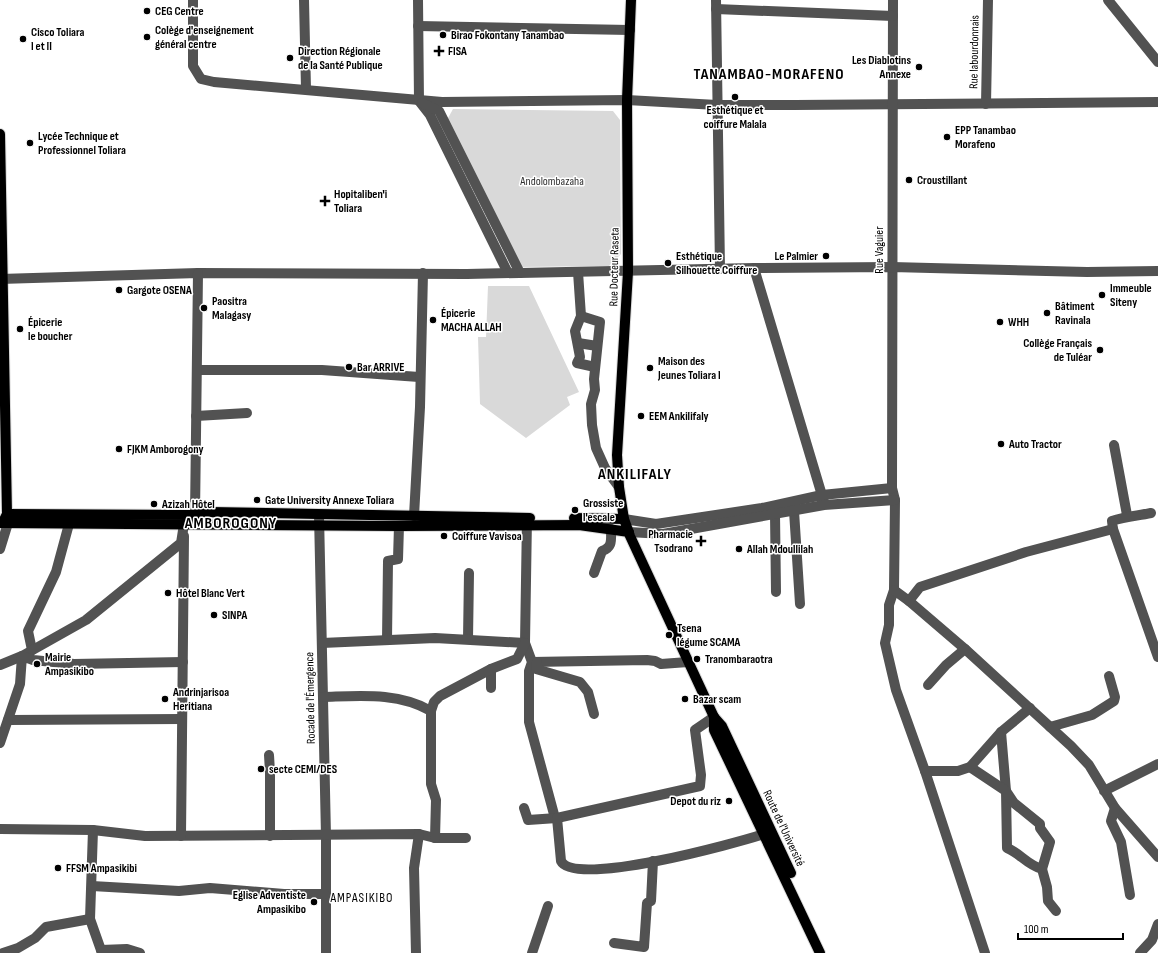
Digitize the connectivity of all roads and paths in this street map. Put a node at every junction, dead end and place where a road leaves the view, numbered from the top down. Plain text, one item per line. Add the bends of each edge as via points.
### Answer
1 (193, 0) edge
2 (304, 0) edge
3 (418, 0) edge
4 (631, 0) edge
5 (893, 0) edge
6 (988, 0) edge
7 (1108, 0) edge
8 (716, 5) edge
9 (893, 16) junction
10 (418, 26) junction
11 (630, 30) junction
12 (1158, 62) edge
13 (306, 89) junction
14 (627, 100) junction
15 (419, 101) junction
16 (1158, 102) edge
17 (894, 104) junction
18 (986, 104) junction
19 (717, 105) junction
20 (0, 134) edge
21 (754, 268) junction
22 (892, 268) junction
23 (720, 269) junction
24 (1158, 271) edge
25 (578, 272) junction
26 (628, 272) junction
27 (198, 273) junction
28 (424, 273) junction
29 (508, 273) junction
30 (520, 273) junction
31 (1, 279) edge
32 (581, 316) junction
33 (578, 343) junction
34 (597, 346) junction
35 (595, 367) junction
36 (197, 370) junction
37 (419, 377) junction
38 (247, 413) dead end
39 (196, 416) junction
40 (1114, 445) dead end
41 (619, 487) junction
42 (892, 488) junction
43 (823, 500) junction
44 (895, 500) junction
45 (794, 511) junction
46 (1151, 513) dead end
47 (776, 514) junction
48 (195, 515) junction
49 (1127, 515) junction
50 (414, 516) junction
51 (4, 519) edge
52 (319, 520) junction
53 (624, 520) junction
54 (527, 521) junction
55 (69, 524) junction
56 (184, 524) junction
57 (399, 526) junction
58 (611, 529) junction
59 (1113, 529) junction
60 (629, 532) junction
61 (0, 549) edge
62 (469, 572) dead end
63 (594, 573) dead end
64 (894, 590) junction
65 (776, 592) dead end
66 (909, 601) junction
67 (800, 604) dead end
68 (468, 639) junction
69 (387, 640) junction
70 (322, 643) junction
71 (525, 643) junction
72 (1156, 645) edge
73 (965, 648) junction
74 (32, 650) junction
75 (22, 656) junction
76 (1158, 657) edge
77 (183, 662) junction
78 (534, 662) junction
79 (688, 662) junction
80 (0, 665) edge
81 (491, 669) junction
82 (1109, 676) dead end
83 (928, 685) dead end
84 (491, 688) dead end
85 (323, 698) junction
86 (1030, 708) junction
87 (432, 711) junction
88 (594, 714) dead end
89 (714, 717) junction
90 (182, 719) junction
91 (8, 720) junction
92 (1050, 727) junction
93 (1001, 732) junction
94 (0, 743) edge
95 (269, 756) dead end
96 (1158, 764) edge
97 (970, 767) junction
98 (925, 771) junction
99 (1006, 791) junction
100 (1104, 791) junction
101 (524, 808) dead end
102 (1115, 808) junction
103 (556, 818) junction
104 (0, 829) edge
105 (94, 830) junction
106 (419, 834) junction
107 (764, 834) junction
108 (181, 836) junction
109 (270, 836) junction
110 (326, 836) junction
111 (436, 838) junction
112 (466, 838) dead end
113 (1158, 857) edge
114 (653, 861) junction
115 (1042, 869) junction
116 (92, 886) junction
117 (325, 894) junction
118 (1130, 895) dead end
119 (548, 906) dead end
120 (1056, 911) dead end
121 (90, 919) junction
122 (1158, 924) edge
123 (614, 943) dead end
124 (643, 950) edge
125 (101, 951) edge
126 (3, 953) edge
127 (140, 953) edge
128 (326, 953) edge
129 (416, 953) edge
130 (532, 953) edge
131 (820, 953) edge
132 (827, 953) edge
133 (985, 953) edge
134 (1140, 953) edge

1 - 13 street via 193,66 201,79
2 - 13 street
3 - 10 street
4 - 11 main road, Rue Docteur Raseta
5 - 9 street, Rue Vaguier
6 - 18 street, Rue labourdonnais
7 - 12 street
8 - 9 street
8 - 19 street
9 - 17 street, Rue Vaguier
10 - 11 street
10 - 15 street
11 - 14 main road, Rue Docteur Raseta
13 - 15 street
14 - 15 street
14 - 19 street
14 - 26 main road, Rue Docteur Raseta
15 - 29 street via 430,115
15 - 30 street via 439,111
16 - 18 street
17 - 18 street
17 - 19 street
17 - 22 street, Rue Vaguier
19 - 23 street
20 - 31 main road
21 - 22 street
21 - 23 street
21 - 43 street
22 - 24 street
22 - 42 street, Rue Vaguier
23 - 26 street
25 - 26 street
25 - 30 street
25 - 32 street
26 - 41 main road, Rue Docteur Raseta via 617,455
27 - 28 street
27 - 31 street
27 - 36 street
28 - 29 street
28 - 37 street
29 - 30 street
31 - 51 main road
32 - 33 street via 575,331
32 - 34 street via 600,322
33 - 34 street
33 - 35 street via 580,357 577,364
34 - 35 street
35 - 41 street via 595,390 591,404 596,448 605,468
36 - 37 street via 322,370
36 - 39 street
37 - 50 street via 420,407
38 - 39 street
39 - 48 street
40 - 49 street
41 - 53 main road, Rue Docteur Raseta
42 - 43 street
42 - 44 street, Rue Vaguier
43 - 44 street
43 - 45 street
43 - 53 street via 656,524
44 - 64 street, Rue Vaguier
45 - 47 street
45 - 67 street
46 - 49 street via 1133,517
47 - 60 street via 663,534
47 - 65 street
48 - 51 main road
48 - 52 main road via 210,512
48 - 56 street
49 - 59 street via 1112,521
50 - 52 main road
50 - 54 main road
51 - 55 main road
51 - 61 street
52 - 56 main road
52 - 57 main road
52 - 70 street, Rocade de l'Émergence
53 - 54 main road
53 - 60 main road, Rue Docteur Raseta
54 - 57 main road
54 - 58 main road
54 - 71 street
55 - 56 main road
55 - 74 street via 56,572 28,631
56 - 74 street via 181,542 86,620
56 - 77 street
57 - 69 street via 398,559 388,560
58 - 60 main road
58 - 63 street via 611,543 602,551
59 - 66 street via 1026,552 920,587
59 - 72 street
60 - 79 main road, Route de l'Université
62 - 68 street
64 - 66 street
64 - 98 street, Rue Vaguier via 889,605 889,625 885,642 896,690
66 - 73 street
68 - 69 street
68 - 71 street
69 - 70 street
70 - 85 street, Rocade de l'Émergence
71 - 78 street
71 - 81 street via 517,659
72 - 76 street
73 - 83 street
73 - 86 street
74 - 75 street
75 - 77 street via 33,660 74,664
75 - 80 street
75 - 91 street via 20,684
77 - 90 street
78 - 79 street
78 - 88 street via 536,669 580,682 588,692
78 - 103 street via 529,671 528,722
79 - 89 main road, Route de l'Université
81 - 84 street
81 - 87 street via 440,696 434,702
82 - 92 street via 1114,701 1092,715
85 - 87 street via 378,695 403,700
85 - 110 street, Rocade de l'Émergence
86 - 92 street
86 - 93 street
87 - 111 street via 431,784 436,800
89 - 103 street via 695,730 700,786
89 - 107 main road, Route de l'Université via 714,730
89 - 132 main road, Route de l'Université via 722,726
90 - 91 street
90 - 108 street
91 - 94 street
92 - 100 street via 1089,765
93 - 97 street
93 - 99 street
95 - 109 street
96 - 100 street
97 - 98 street via 958,771
97 - 99 street
98 - 133 street, Rue Vaguier
99 - 115 street via 1014,803 1040,824 1050,842
99 - 115 street via 1007,848 1018,852 1024,859
100 - 102 street
101 - 103 street via 528,820
102 - 113 street
102 - 118 street via 1112,821 1120,842
103 - 114 street via 563,866 587,871
104 - 105 street
105 - 108 street via 145,836
105 - 116 street
106 - 110 street
106 - 111 street
106 - 129 street via 414,868
107 - 114 street via 729,845
107 - 131 main road, Route de l'Université
108 - 109 street
109 - 110 street
110 - 117 street, Rocade de l'Émergence
111 - 112 street
114 - 124 street via 651,901 647,903
115 - 120 street via 1048,901
116 - 117 street via 178,891 225,888 284,894
116 - 121 street
117 - 128 street, Rocade de l'Émergence
119 - 130 street
121 - 125 street
121 - 126 street via 46,927 35,938
122 - 134 street via 1152,940
123 - 124 street
125 - 127 street via 127,949

